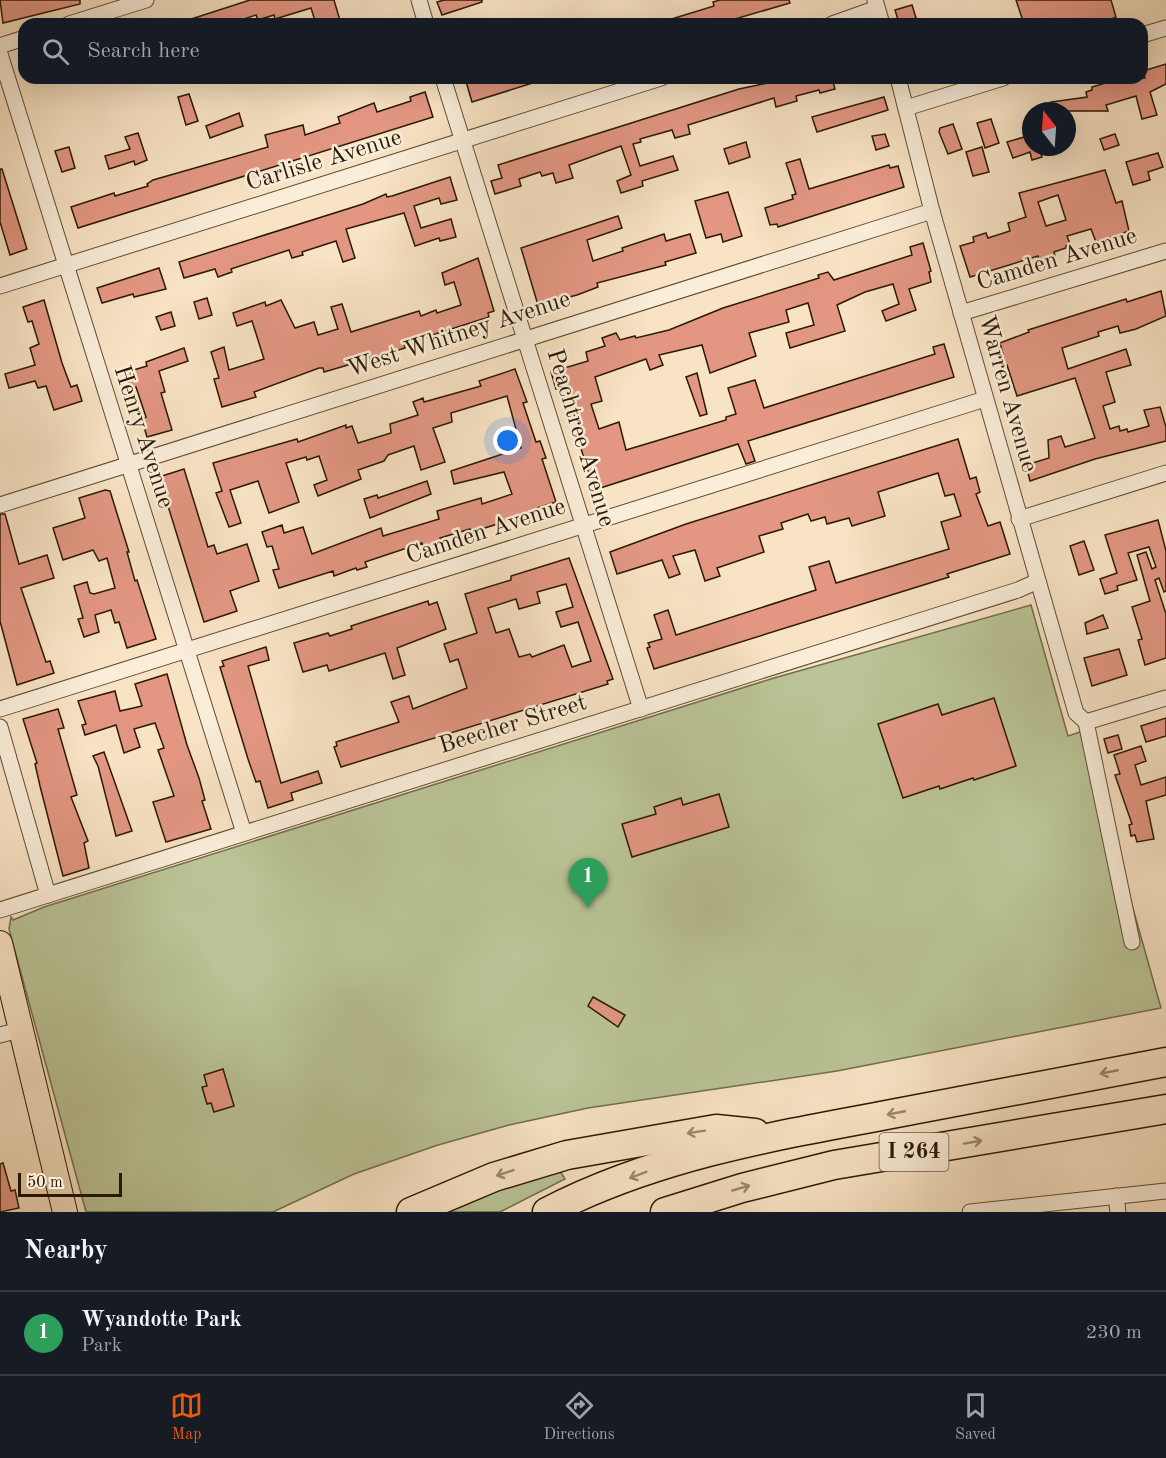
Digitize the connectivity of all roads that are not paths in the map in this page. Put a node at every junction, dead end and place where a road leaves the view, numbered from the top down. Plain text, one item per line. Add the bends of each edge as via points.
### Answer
1 (146, 0) edge
2 (419, 0) edge
3 (876, 4) edge
4 (88, 18) edge
5 (424, 18) edge
6 (845, 18) edge
7 (1166, 28) edge
8 (1148, 33) edge
9 (18, 40) edge
10 (0, 46) edge
11 (0, 54) edge
12 (445, 84) edge
13 (642, 84) edge
14 (900, 84) edge
15 (984, 84) edge
16 (906, 108) junction
17 (463, 141) junction
18 (932, 211) junction
19 (1166, 251) edge
20 (66, 266) junction
21 (0, 286) edge
22 (961, 313) junction
23 (525, 338) junction
24 (985, 399) junction
25 (128, 464) junction
26 (1166, 473) edge
27 (0, 505) edge
28 (1018, 519) junction
29 (584, 525) junction
30 (1038, 581) junction
31 (187, 651) junction
32 (1166, 698) edge
33 (0, 709) edge
34 (640, 709) junction
35 (1084, 721) junction
36 (0, 727) edge
37 (244, 833) junction
38 (48, 895) junction
39 (0, 909) edge
40 (1132, 942) dead end
41 (0, 943) edge
42 (10, 1032) edge
43 (1166, 1062) edge
44 (1166, 1109) edge
45 (775, 1136) junction
46 (1166, 1191) edge
47 (1116, 1196) junction
48 (65, 1212) edge
49 (411, 1212) edge
50 (547, 1212) edge
51 (665, 1212) edge
52 (970, 1212) edge
53 (1118, 1212) edge

1 - 4 street
2 - 5 street
3 - 6 street
7 - 8 street
9 - 10 street
11 - 20 street, Henry Avenue
12 - 17 street, Peachtree Avenue
13 - 17 street, Carlisle Avenue
14 - 16 street, Warren Avenue
15 - 16 street
16 - 18 street, Warren Avenue
17 - 20 street, Carlisle Avenue
17 - 23 street, Peachtree Avenue
18 - 22 street, Warren Avenue
18 - 23 street, West Whitney Avenue
19 - 22 street, Camden Avenue
20 - 21 street, Carlisle Avenue
20 - 25 street, Henry Avenue
22 - 24 street, Warren Avenue
23 - 25 street, West Whitney Avenue
23 - 29 street, Peachtree Avenue
24 - 28 street, Warren Avenue
24 - 29 street, Camden Avenue
25 - 27 street, West Whitney Avenue
25 - 31 street, Henry Avenue
26 - 28 street
28 - 30 street, Warren Avenue
29 - 31 street, Camden Avenue
29 - 34 street, Peachtree Avenue
30 - 34 street, Beecher Street via 1018,591
30 - 35 street, Warren Avenue via 1076,713
31 - 33 street, Camden Avenue
31 - 37 street, Henry Avenue
32 - 35 street
34 - 37 street, Beecher Street
35 - 40 street, Warren Avenue
36 - 38 street
37 - 38 street, Beecher Street
38 - 39 street, Beecher Street
41 - 42 main road
42 - 48 main road
43 -> 45 highway, I 264
51 -> 44 highway, I 264 via 834,1165
45 -> 49 highway via 716,1129 591,1149 494,1177
45 -> 50 highway, I 264 via 690,1156
46 - 47 street
47 - 52 street
47 - 53 street

